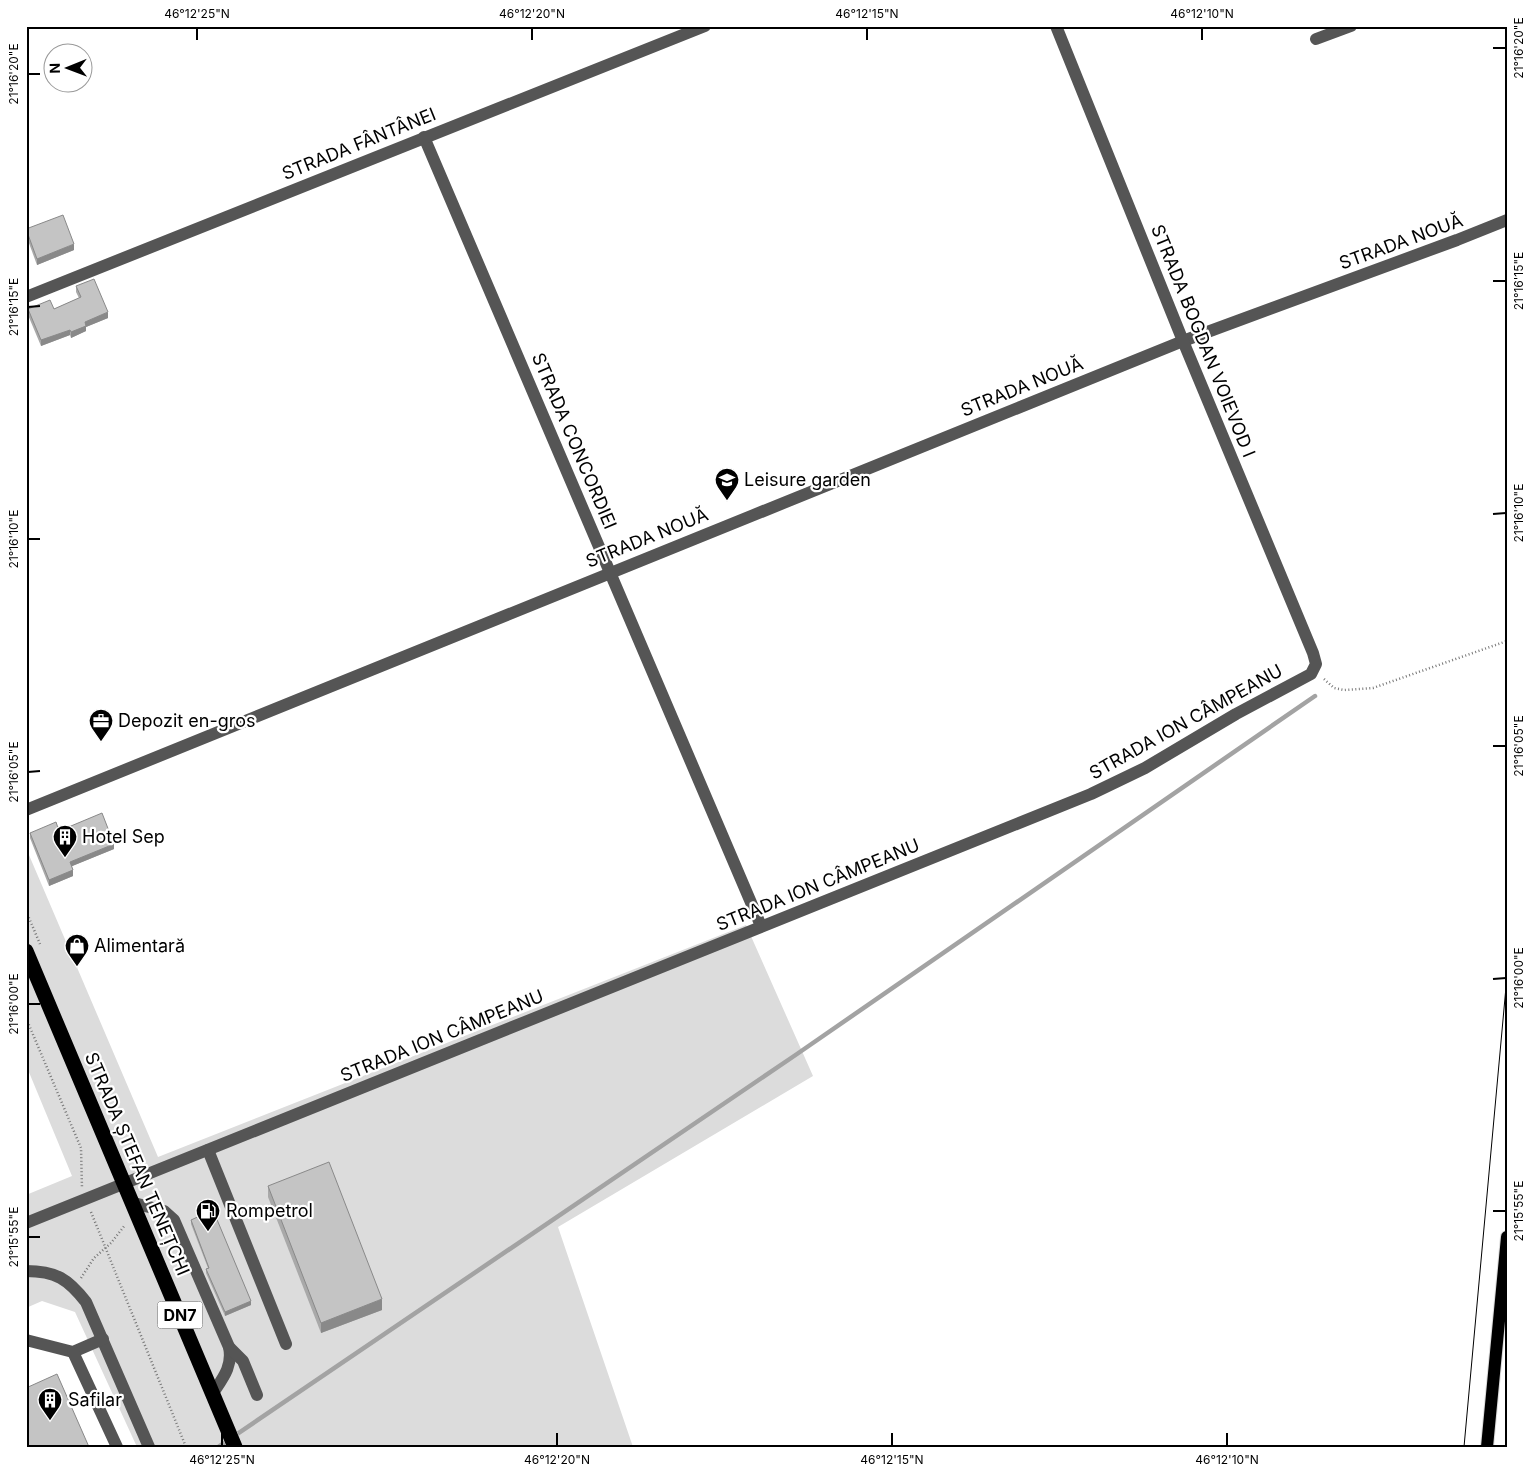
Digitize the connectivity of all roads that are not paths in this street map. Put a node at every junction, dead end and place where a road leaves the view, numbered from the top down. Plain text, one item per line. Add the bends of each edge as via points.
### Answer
1 (705, 26) edge
2 (1056, 26) edge
3 (1351, 26) edge
4 (1316, 39) dead end
5 (424, 137) junction
6 (1507, 220) edge
7 (26, 297) edge
8 (1183, 341) junction
9 (611, 571) junction
10 (1315, 668) joint
11 (26, 810) edge
12 (762, 926) junction
13 (26, 951) edge
14 (208, 1150) junction
15 (126, 1184) junction
16 (136, 1208) junction
17 (26, 1222) edge
18 (1507, 1238) edge
19 (26, 1271) edge
20 (102, 1339) junction
21 (26, 1340) edge
22 (286, 1344) dead end
23 (229, 1347) junction
24 (73, 1352) junction
25 (213, 1393) junction
26 (257, 1395) dead end
27 (117, 1447) edge
28 (150, 1447) edge
29 (235, 1447) edge
30 (1487, 1447) edge

1 - 5 street, STRADA FÂNTÂNEI
2 - 8 street, STRADA BOGDAN VOIEVOD I
3 - 4 street
5 - 7 street, STRADA FÂNTÂNEI
5 - 9 street, STRADA CONCORDIEI
6 - 8 street, STRADA NOUĂ
8 - 9 street, STRADA NOUĂ
8 - 10 street, STRADA BOGDAN VOIEVOD I via 1316,659
9 - 11 street, STRADA NOUĂ
9 - 12 street, STRADA CONCORDIEI
10 - 12 street, STRADA ION CÂMPEANU via 1311,674 1115,783
12 - 14 street, STRADA ION CÂMPEANU
13 - 15 highway, STRADA ȘTEFAN TENEȚCHI / DN7
14 - 15 street, STRADA ION CÂMPEANU
14 - 22 street
15 - 16 highway, STRADA ȘTEFAN TENEȚCHI / DN7
15 - 17 street, STRADA ION CÂMPEANU
16 - 23 street via 164,1211 174,1220
16 - 25 highway, STRADA ȘTEFAN TENEȚCHI / DN7
18 - 30 main road
19 - 20 street via 53,1273 74,1286 86,1302
20 - 24 street
20 - 28 street
21 - 24 street
23 - 25 street via 228,1370
23 - 26 street via 243,1362
24 - 27 street
25 - 29 highway, STRADA ȘTEFAN TENEȚCHI / DN7

